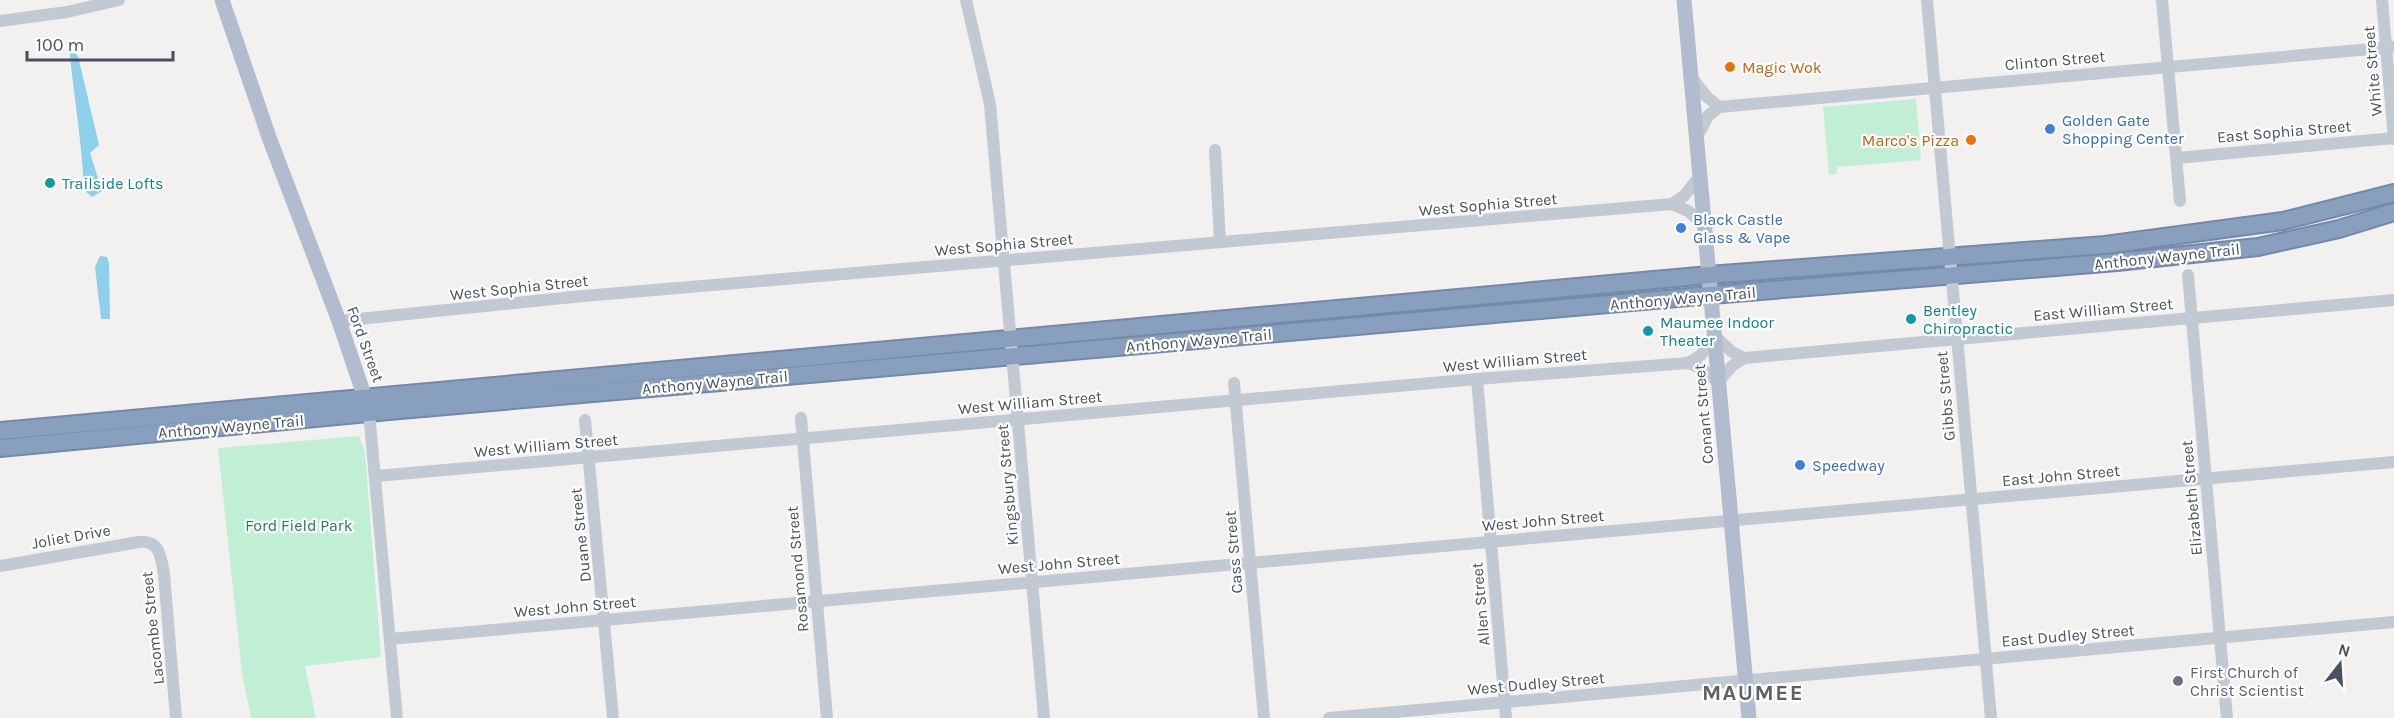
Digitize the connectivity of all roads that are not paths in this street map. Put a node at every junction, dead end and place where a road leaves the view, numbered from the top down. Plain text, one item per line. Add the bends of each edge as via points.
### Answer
1 (119, 0) edge
2 (222, 0) edge
3 (966, 0) edge
4 (1684, 0) edge
5 (1927, 0) edge
6 (2162, 0) edge
7 (2382, 0) edge
8 (0, 21) edge
9 (2390, 47) edge
10 (2168, 67) junction
11 (1692, 78) junction
12 (1935, 87) junction
13 (1719, 106) junction
14 (1697, 137) junction
15 (2394, 138) edge
16 (1215, 150) dead end
17 (2176, 158) junction
18 (1700, 176) junction
19 (2394, 193) edge
20 (2180, 201) dead end
21 (1672, 204) junction
22 (2394, 212) edge
23 (1705, 225) junction
24 (1220, 242) junction
25 (1950, 258) junction
26 (1003, 261) junction
27 (1709, 275) junction
28 (1952, 276) junction
29 (2188, 276) dead end
30 (1711, 295) junction
31 (2394, 300) edge
32 (2191, 318) junction
33 (339, 321) junction
34 (1714, 336) junction
35 (1010, 338) junction
36 (1956, 339) junction
37 (1012, 357) junction
38 (1744, 358) junction
39 (1688, 363) junction
40 (1477, 379) junction
41 (1718, 382) junction
42 (1234, 383) dead end
43 (365, 396) junction
44 (1236, 401) junction
45 (369, 413) junction
46 (801, 418) dead end
47 (585, 420) dead end
48 (1018, 420) junction
49 (0, 431) edge
50 (802, 439) junction
51 (0, 448) edge
52 (588, 458) junction
53 (2394, 462) edge
54 (376, 476) junction
55 (2205, 479) junction
56 (1971, 500) junction
57 (1731, 520) junction
58 (1491, 541) junction
59 (148, 542) joint
60 (1251, 563) junction
61 (0, 566) edge
62 (1032, 582) junction
63 (817, 601) junction
64 (605, 620) junction
65 (2394, 622) edge
66 (2219, 638) junction
67 (390, 639) junction
68 (1986, 659) junction
69 (1745, 681) junction
70 (1505, 701) junction
71 (176, 718) edge
72 (397, 718) edge
73 (613, 718) edge
74 (827, 718) edge
75 (1044, 718) edge
76 (1264, 718) edge
77 (1329, 718) edge
78 (1506, 718) edge
79 (1749, 718) edge
80 (1991, 718) edge
81 (2227, 718) edge

1 - 8 street
2 - 33 main road, Ford Street
3 - 26 street, Kingsbury Street via 990,104
4 - 11 main road, Conant Street
5 - 12 street, Gibbs Street
6 - 10 street
7 - 9 street, White Street
9 - 10 street, Clinton Street
9 - 15 street, White Street
10 - 12 street, Clinton Street
10 - 17 street
11 - 13 street
11 - 14 main road, Conant Street
12 - 13 street, Clinton Street
12 - 25 street, Gibbs Street
13 - 14 street via 1708,116
14 - 18 main road, Conant Street
15 - 17 street, East Sophia Street
16 - 24 street
17 - 20 street
18 - 21 street
18 - 23 main road, Conant Street
19 - 25 highway, Anthony Wayne Trail via 2283,221 2105,245
21 - 23 street
21 - 24 street, West Sophia Street
22 - 28 highway, Anthony Wayne Trail via 2258,247
23 - 27 main road, Conant Street
24 - 26 street, West Sophia Street
25 - 27 highway, Anthony Wayne Trail
25 - 28 street, Gibbs Street
26 - 33 street, West Sophia Street
26 - 35 street, Kingsbury Street
27 - 30 main road, Conant Street
27 - 35 highway, Anthony Wayne Trail
28 - 30 highway, Anthony Wayne Trail
28 - 36 street, Gibbs Street
29 - 32 street, Elizabeth Street
30 - 34 main road, Conant Street
30 - 37 highway, Anthony Wayne Trail
31 - 32 street, East William Street
32 - 36 street, East William Street
32 - 55 street, Elizabeth Street
33 - 43 main road, Ford Street
34 - 38 street
34 - 39 street via 1701,355
34 - 41 main road, Conant Street
35 - 37 street, Kingsbury Street
35 - 43 highway, Anthony Wayne Trail
36 - 38 street, East William Street
36 - 56 street, Gibbs Street
37 - 45 highway, Anthony Wayne Trail
37 - 48 street, Kingsbury Street
38 - 41 street
39 - 40 street, West William Street
39 - 41 street
40 - 44 street, West William Street
40 - 58 street, Allen Street
41 - 57 main road, Conant Street
42 - 44 street, Cass Street
43 - 45 main road, Ford Street
43 - 49 highway, Anthony Wayne Trail
44 - 48 street, West William Street
44 - 60 street, Cass Street
45 - 51 highway, Anthony Wayne Trail
45 - 54 street, Ford Street
46 - 50 street, Rosamond Street
47 - 52 street, Duane Street
48 - 50 street, West William Street
48 - 62 street, Kingsbury Street
50 - 52 street, West William Street
50 - 63 street, Rosamond Street
52 - 54 street, West William Street
52 - 64 street, Duane Street
53 - 55 street, East John Street
54 - 67 street, Ford Street
55 - 56 street, East John Street
55 - 66 street, Elizabeth Street
56 - 57 street, East John Street
56 - 68 street, Gibbs Street
57 - 58 street, West John Street
57 - 69 main road, Conant Street
58 - 60 street, West John Street
58 - 70 street, Allen Street
59 - 61 street, Joliet Drive
59 - 71 street, Lacombe Street via 161,554
60 - 62 street, West John Street
60 - 76 street, Cass Street
62 - 63 street, West John Street
62 - 75 street, Kingsbury Street
63 - 64 street, West John Street
63 - 74 street, Rosamond Street
64 - 67 street, West John Street
64 - 73 street, Duane Street
65 - 66 street, East Dudley Street
66 - 68 street, East Dudley Street
66 - 81 street, Elizabeth Street
67 - 72 street, Ford Street
68 - 69 street, East Dudley Street
68 - 80 street, Gibbs Street
69 - 70 street, West Dudley Street
69 - 79 main road, Conant Street
70 - 77 street, West Dudley Street
70 - 78 street, Allen Street

